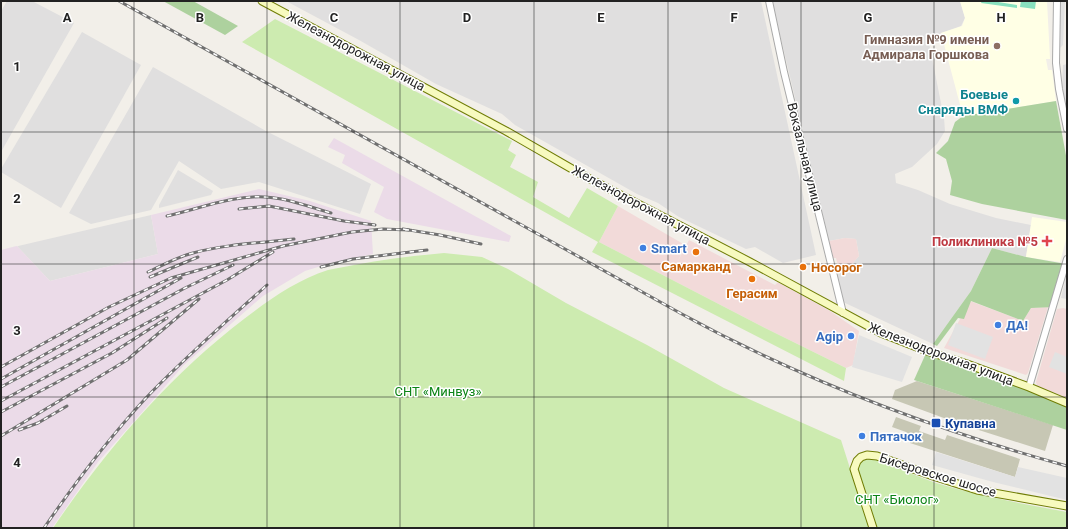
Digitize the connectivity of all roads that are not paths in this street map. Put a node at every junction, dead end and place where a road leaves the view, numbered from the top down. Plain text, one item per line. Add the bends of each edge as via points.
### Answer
1 (262, 1) edge
2 (769, 1) edge
3 (1058, 1) edge
4 (1067, 129) edge
5 (1067, 259) edge
6 (843, 313) junction
7 (1029, 387) junction
8 (1067, 403) edge
9 (1067, 506) edge
10 (872, 528) edge

1 - 6 main road, Железнодорожная улица
2 - 6 street, Вокзальная улица
3 - 4 street via 1056,64
5 - 7 street
6 - 7 main road, Железнодорожная улица via 900,341
7 - 8 main road, Железнодорожная улица
9 - 10 main road, Бисеровское шоссе via 977,490 877,456 866,455 857,461 854,469

